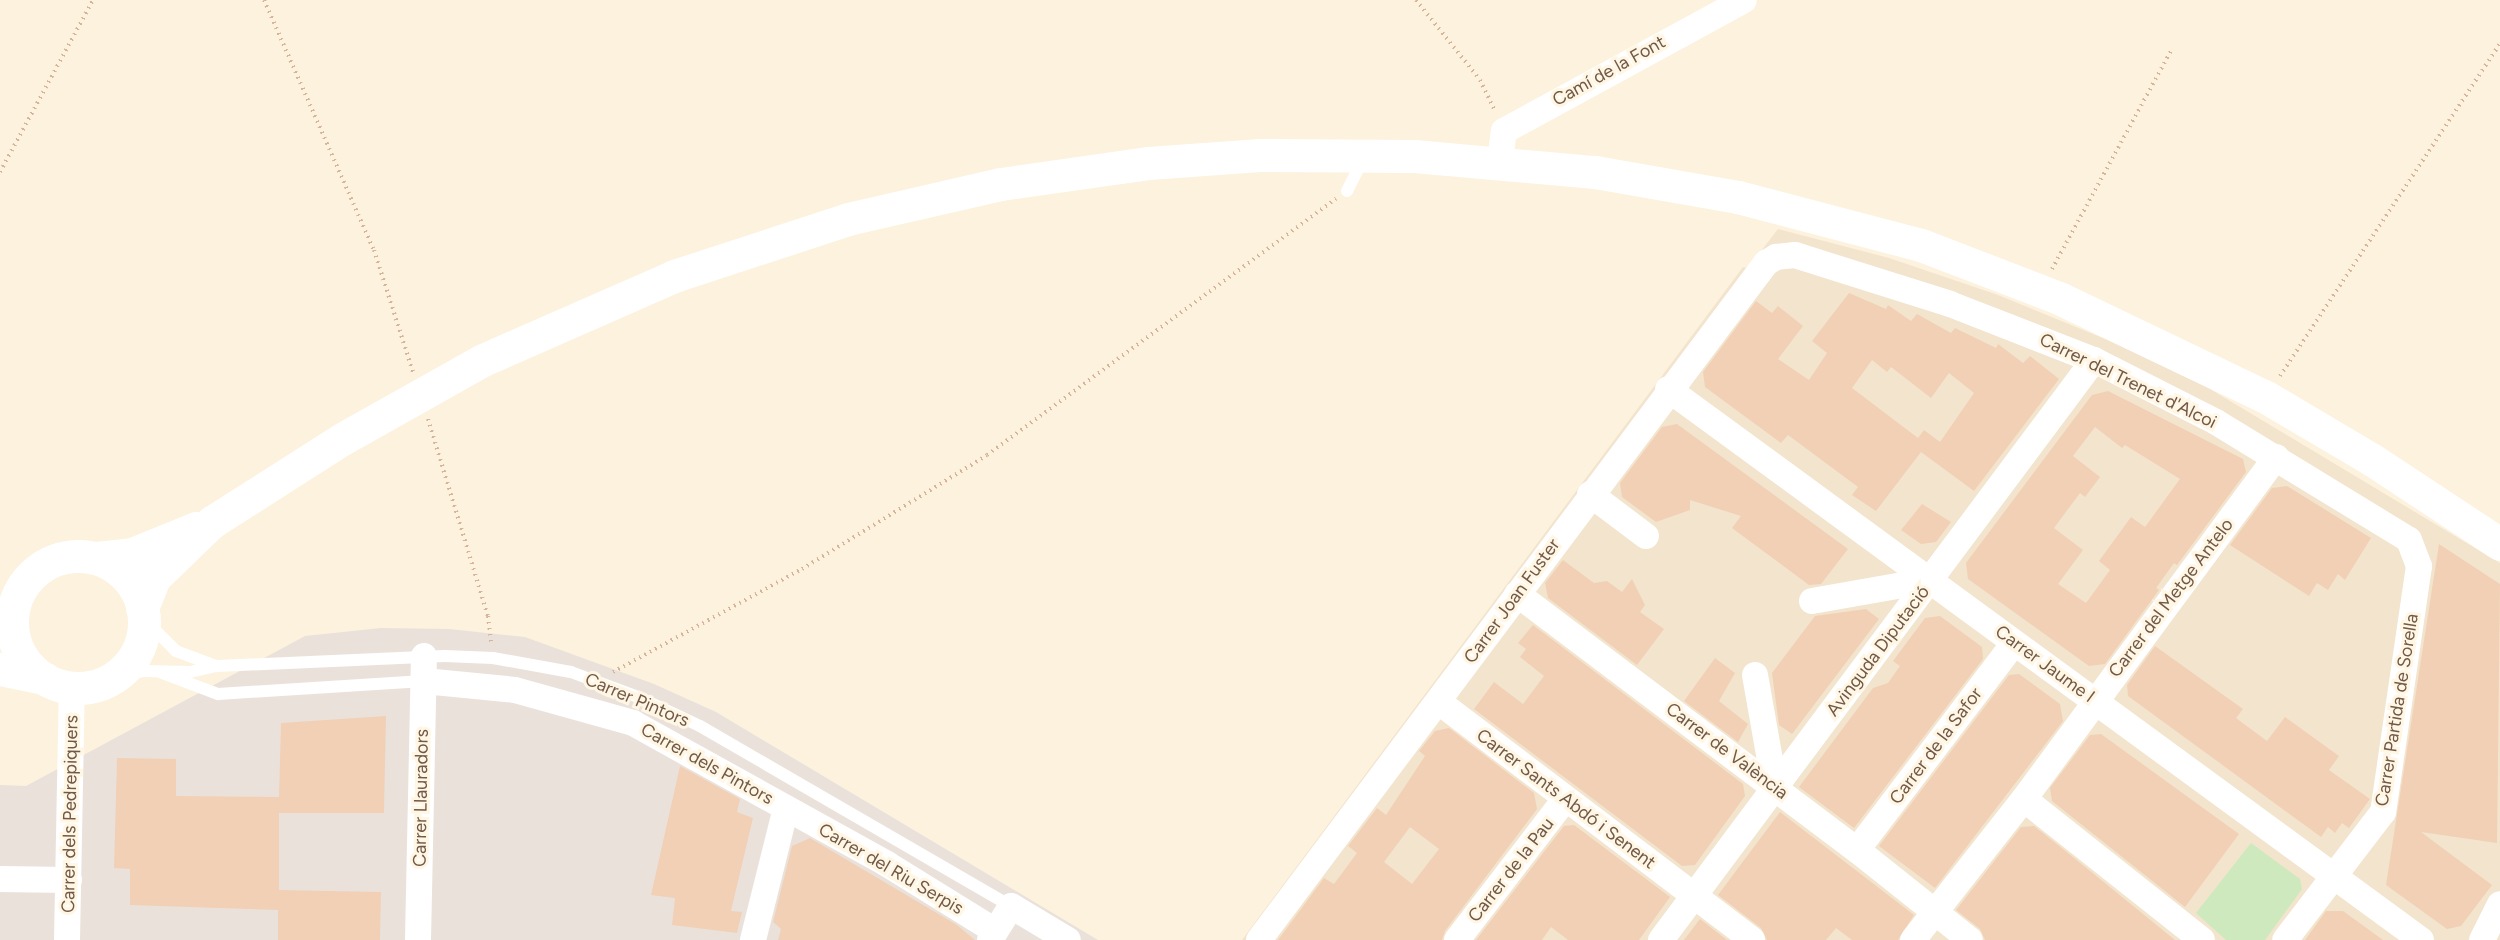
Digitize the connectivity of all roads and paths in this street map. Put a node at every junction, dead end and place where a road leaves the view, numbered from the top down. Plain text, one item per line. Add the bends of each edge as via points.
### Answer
1 (93, 0) edge
2 (264, 0) edge
3 (1416, 0) edge
4 (1744, 0) edge
5 (2500, 44) edge
6 (2172, 49) dead end
7 (1502, 146) junction
8 (1366, 154) junction
9 (0, 172) edge
10 (1347, 191) joint
11 (1766, 263) joint
12 (2040, 290) junction
13 (2094, 360) junction
14 (1668, 389) junction
15 (421, 395) junction
16 (2266, 397) junction
17 (2276, 457) junction
18 (1590, 494) junction
19 (212, 522) junction
20 (1646, 536) dead end
21 (2500, 544) edge
22 (96, 558) junction
23 (2419, 566) joint
24 (1931, 580) junction
25 (1517, 594) junction
26 (1812, 601) dead end
27 (7, 609) edge
28 (143, 613) junction
29 (2014, 643) junction
30 (494, 658) junction
31 (218, 666) junction
32 (424, 668) junction
33 (0, 669) edge
34 (158, 671) junction
35 (1755, 675) dead end
36 (113, 677) junction
37 (596, 681) junction
38 (58, 683) junction
39 (2094, 701) junction
40 (1439, 702) junction
41 (1775, 788) junction
42 (1565, 799) junction
43 (2024, 799) junction
44 (786, 808) junction
45 (1857, 850) junction
46 (2334, 874) junction
47 (0, 879) edge
48 (69, 880) junction
49 (1694, 895) junction
50 (2500, 904) edge
51 (1011, 906) junction
52 (1936, 910) junction
53 (992, 935) edge
54 (68, 940) edge
55 (418, 940) edge
56 (753, 940) edge
57 (1068, 940) edge
58 (1259, 940) edge
59 (1456, 940) edge
60 (1660, 940) edge
61 (1752, 940) edge
62 (1913, 940) edge
63 (1970, 940) edge
64 (2202, 940) edge
65 (2285, 940) edge
66 (2421, 940) edge
67 (2482, 940) edge

1 - 9 path
2 - 15 path via 374,250
3 - 7 path via 1480,80
4 - 7 street, Camí de la Font
5 - 16 path
6 - 12 path
7 - 8 main road
7 - 12 main road via 1787,208 1921,245
8 - 10 lane
8 - 15 main road via 1210,157 1100,168 1001,184 848,219 674,276 515,345
10 - 37 path via 987,455 802,569
11 - 13 street, Carrer del Trenet d'Alcoi via 1776,257 1795,255 1950,304
11 - 14 street, Carrer Joan Fuster
12 - 16 main road
13 - 17 street, Carrer del Trenet d'Alcoi
13 - 24 street, Avinguda Diputació
14 - 18 street, Carrer Joan Fuster
14 - 24 street, Carrer Jaume I
15 - 19 main road
15 - 30 path via 488,615
16 - 21 main road via 2380,465
17 - 23 street, Carrer del Trenet d'Alcoi via 2409,540
17 - 39 street, Carrer del Metge Antelo
18 - 20 street
18 - 25 street, Carrer Joan Fuster
19 - 22 main road via 132,554
19 - 28 main road via 154,578
22 - 27 main road via 61,557 40,567
22 - 28 main road via 124,573 137,591
23 - 46 street, Carrer Partida de Sorella via 2383,812
24 - 26 street
24 - 29 street, Carrer Jaume I
24 - 41 street, Avinguda Diputació
25 - 40 street, Carrer Joan Fuster
25 - 41 street, Carrer de València
27 - 38 main road via 17,648 26,663
28 - 31 lane via 176,651
28 - 36 main road via 143,634 135,656
29 - 39 street, Carrer Jaume I
29 - 45 street, Carrer de la Safor
30 - 32 lane, Carrer Pintors
30 - 37 lane, Carrer Pintors via 541,665
31 - 32 lane, Carrer Pintors
31 - 34 lane via 190,672
32 - 34 lane via 218,694 191,687
32 - 44 street, Carrer dels Pintors via 596,710 670,741
32 - 55 street, Carrer Llauradors
33 - 38 main road
34 - 36 lane
35 - 41 street
36 - 38 main road via 91,687
37 - 51 lane, Carrer Pintors via 700,726
38 - 48 street, Carrer dels Pedrepiquers
39 - 43 street, Carrer del Metge Antelo
39 - 46 street, Carrer Jaume I
40 - 42 street, Carrer Sants Abdó i Senent
40 - 58 street, Carrer Joan Fuster
41 - 45 street, Carrer de València
41 - 49 street, Avinguda Diputació
42 - 49 street, Carrer Sants Abdó i Senent
42 - 59 street, Carrer de la Pau
43 - 52 street, Carrer del Metge Antelo
43 - 64 street
44 - 53 street, Carrer del Riu Serpis via 887,864
44 - 56 street, Carrer dels Pintors
45 - 52 street, Carrer de València
46 - 65 street, Carrer Partida de Sorella
46 - 66 street, Carrer Jaume I
47 - 48 street
48 - 54 street, Carrer dels Pedrepiquers
49 - 60 street, Avinguda Diputació
49 - 61 street, Carrer Sants Abdó i Senent
50 - 67 street
51 - 53 street
51 - 57 street
52 - 62 street, Carrer del Metge Antelo
52 - 63 street, Carrer de València

